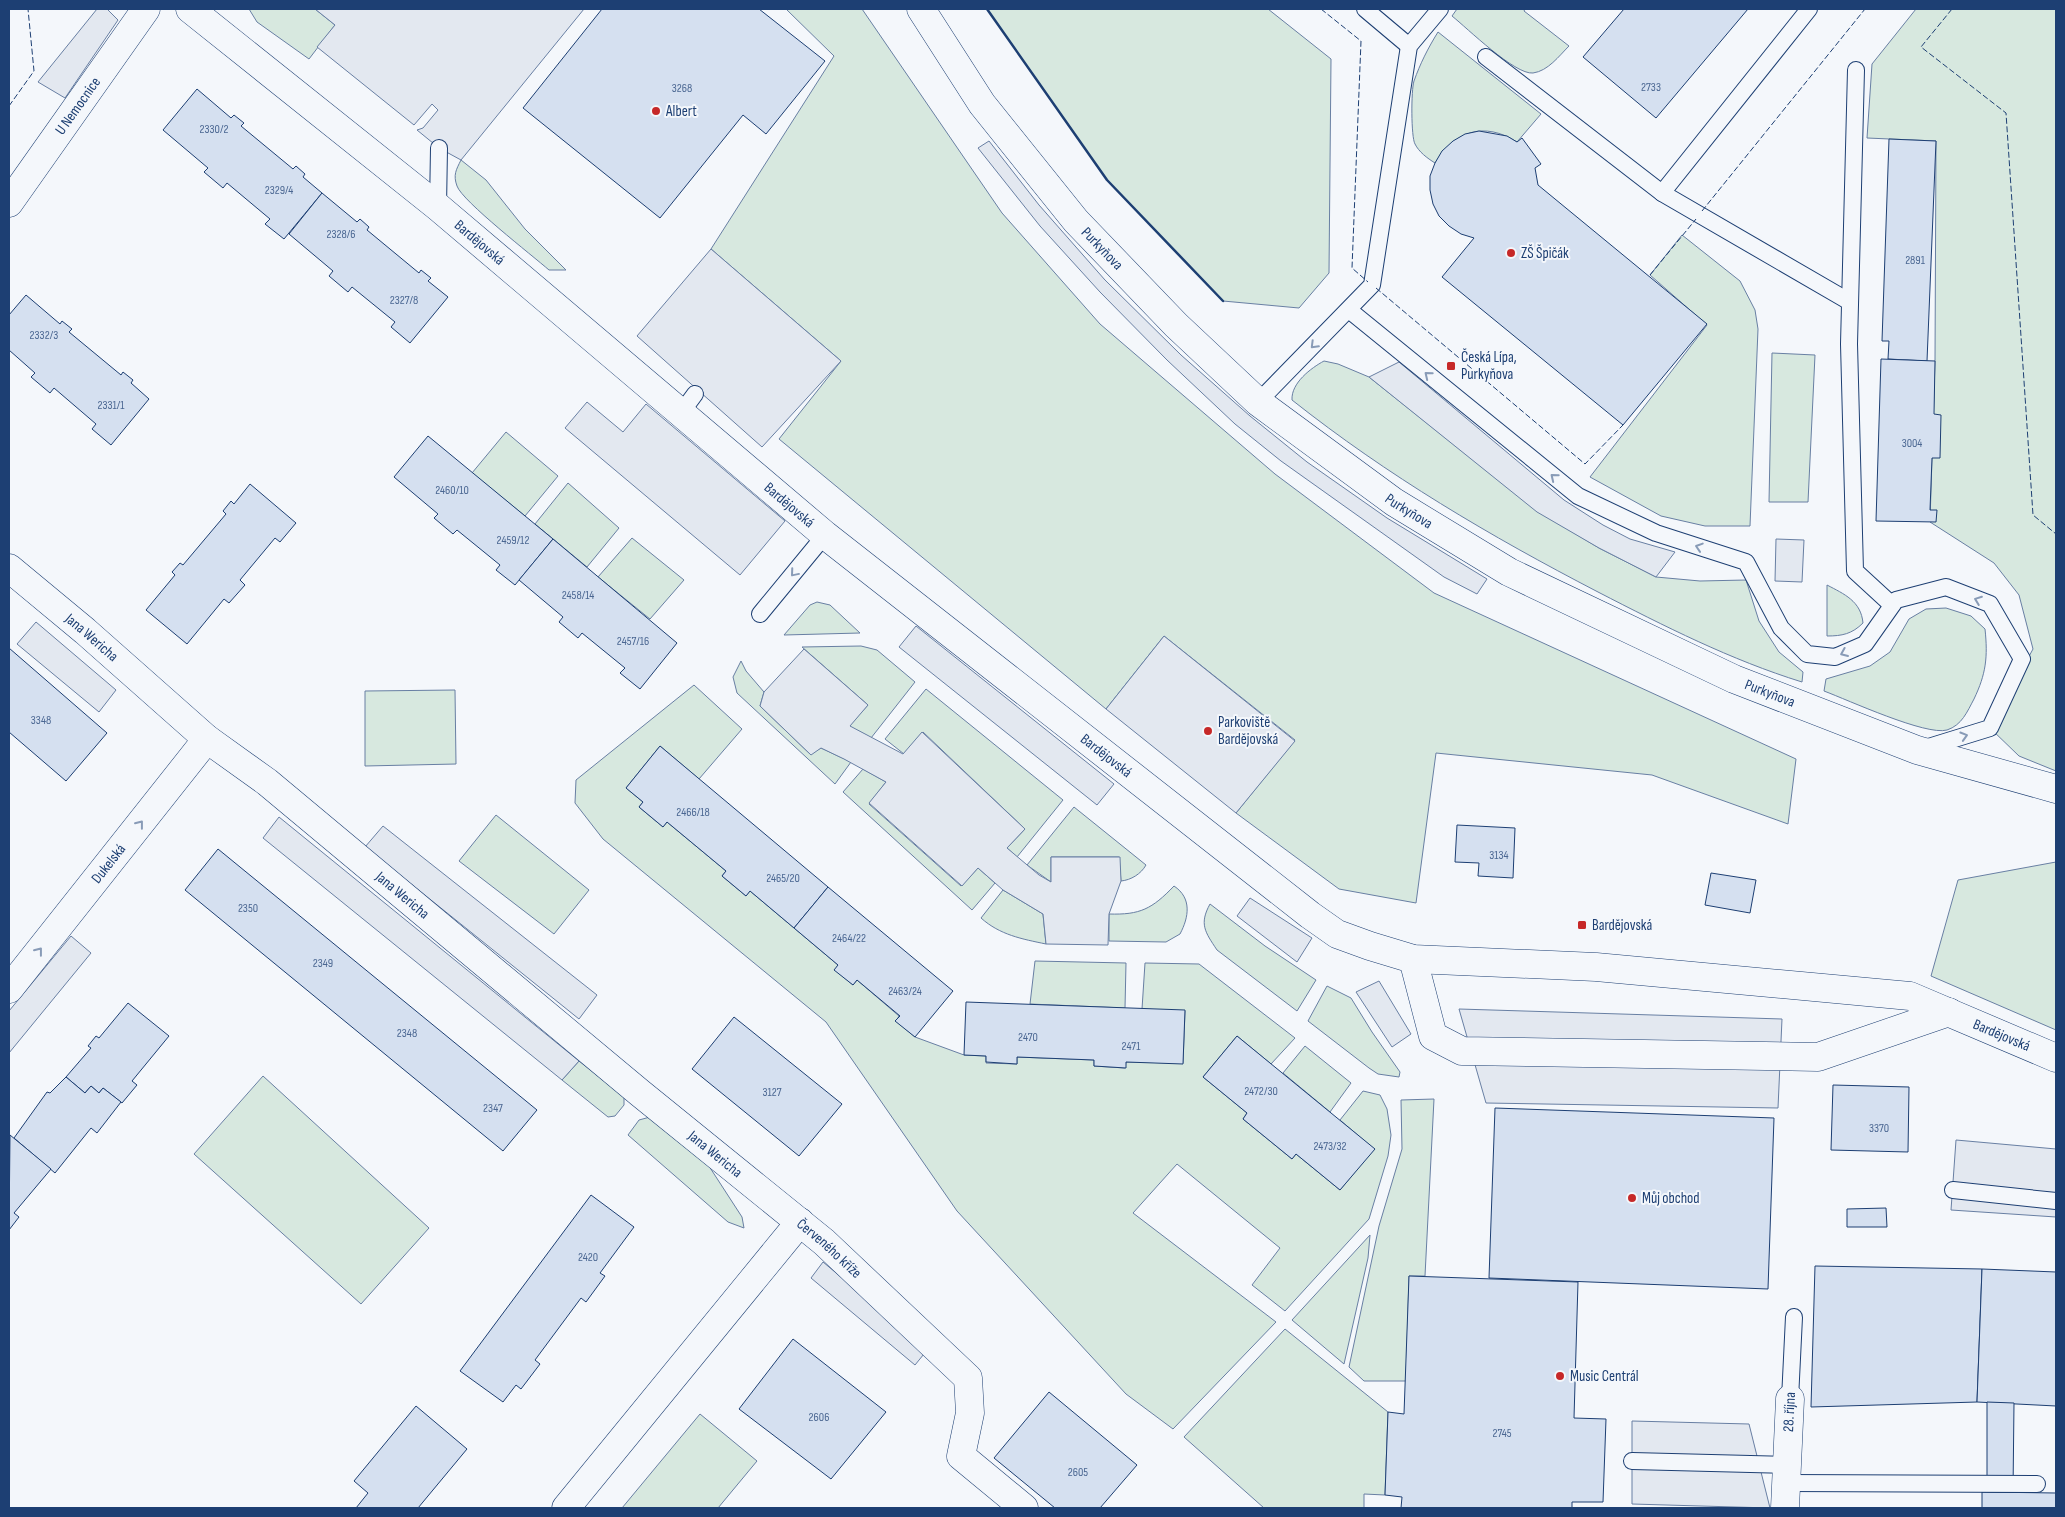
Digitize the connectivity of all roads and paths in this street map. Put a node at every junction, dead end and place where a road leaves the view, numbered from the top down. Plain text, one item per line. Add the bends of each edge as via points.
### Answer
1 (190, 9) edge
2 (921, 9) edge
3 (1365, 9) edge
4 (1440, 9) edge
5 (1809, 9) edge
6 (138, 12) edge
7 (1409, 46) junction
8 (1486, 57) dead end
9 (1856, 70) dead end
10 (440, 148) dead end
11 (1662, 193) junction
12 (9, 203) edge
13 (438, 207) junction
14 (1850, 302) junction
15 (1348, 310) junction
16 (1258, 402) junction
17 (825, 535) junction
18 (12, 577) edge
19 (1892, 605) junction
20 (760, 614) dead end
21 (207, 739) junction
22 (1917, 750) junction
23 (2056, 789) edge
24 (1414, 959) junction
25 (9, 989) edge
26 (1949, 1012) junction
27 (2056, 1058) edge
28 (1952, 1190) dead end
29 (2056, 1201) edge
30 (800, 1222) junction
31 (1794, 1316) dead end
32 (1790, 1399) joint
33 (1632, 1461) dead end
34 (2037, 1484) dead end
35 (1786, 1485) edge
36 (566, 1508) edge
37 (1024, 1508) edge

1 - 13 street, Bardějovská
2 - 16 street, Purkyňova via 982,104 1076,221 1176,325
3 - 7 lane
4 - 7 lane
5 - 11 lane
6 - 12 street, U Nemocnice
7 - 15 lane via 1372,285
8 - 11 lane
9 - 14 lane
10 - 13 lane
11 - 14 lane
13 - 17 street, Bardějovská via 688,404
14 - 19 lane via 1855,571
15 -> 16 lane
19 -> 15 lane via 1865,644 1835,657 1807,654 1781,628 1746,562 1656,533 1578,496
16 - 22 street, Purkyňova via 1394,502 1509,572 1734,679
17 -> 20 lane
17 - 24 street, Bardějovská via 1310,915 1337,934
18 - 21 street, Jana Wericha via 85,631
22 -> 19 lane via 1990,728 2022,659 1990,604 1946,587 1896,600
25 -> 21 street, Dukelská
21 - 30 street, Jana Wericha via 267,782
22 - 23 street, Purkyňova
24 - 26 street, Bardějovská via 1596,967 1848,989 1910,996
24 - 26 street via 1433,1036 1462,1051 1818,1057
26 - 27 street, Bardějovská
28 - 29 lane
30 - 36 street, Červeného kříže
30 - 37 street, Červeného kříže via 968,1378 970,1413 961,1456
31 - 32 lane, 28. října
32 - 35 street, 28. října
33 - 35 lane
34 - 35 lane

